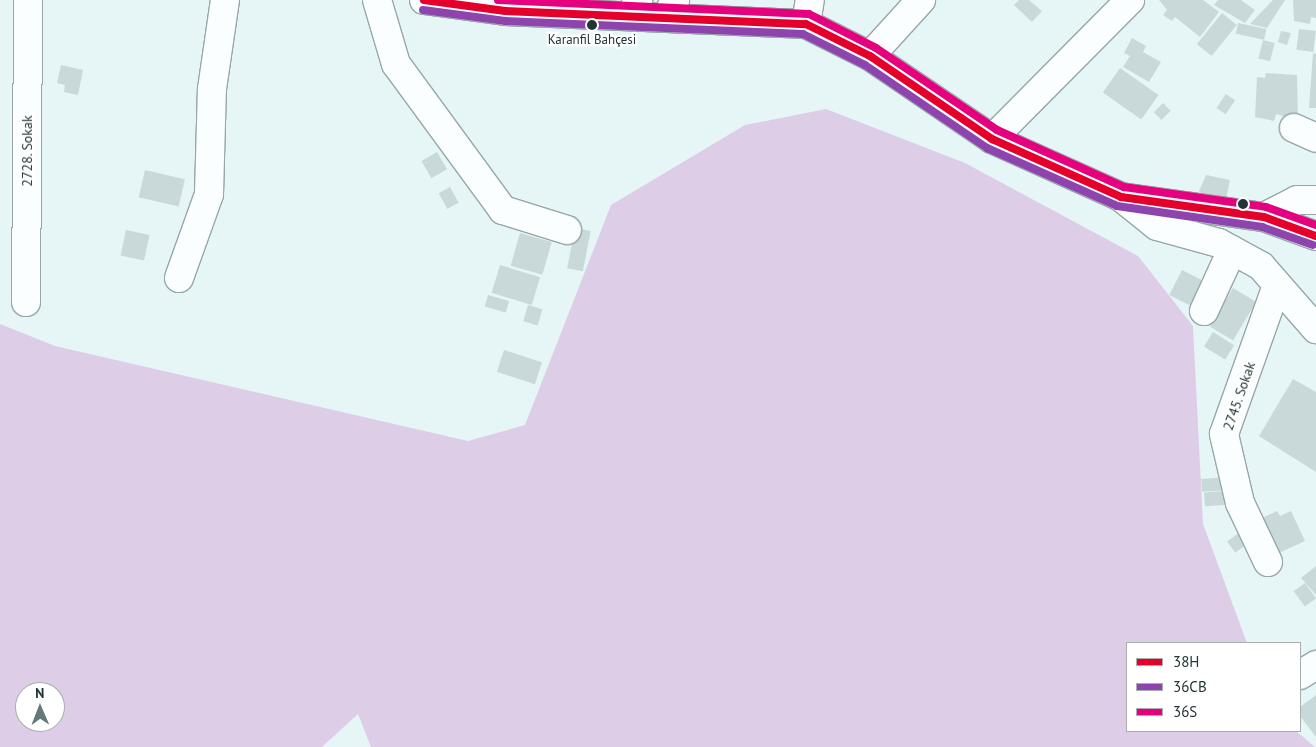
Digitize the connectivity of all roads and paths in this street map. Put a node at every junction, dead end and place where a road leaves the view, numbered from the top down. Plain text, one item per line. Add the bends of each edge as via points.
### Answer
1 (28, 0) edge
2 (225, 0) edge
3 (377, 0) edge
4 (424, 0) edge
5 (921, 0) edge
6 (1130, 0) edge
7 (508, 5) edge
8 (634, 7) edge
9 (671, 8) edge
10 (808, 12) edge
11 (870, 56) junction
12 (992, 139) junction
13 (1121, 197) junction
14 (1316, 200) edge
15 (1264, 217) junction
16 (567, 230) dead end
17 (1316, 236) edge
18 (1232, 250) junction
19 (179, 278) dead end
20 (1277, 285) junction
21 (26, 302) dead end
22 (1204, 311) dead end
23 (1316, 329) edge
24 (1268, 562) dead end
25 (1316, 665) edge
26 (1301, 674) edge

1 - 21 street, 2728. Sokak
2 - 19 street via 212,89 209,194
3 - 16 street via 396,64 503,210
4 - 7 street
5 - 11 street
6 - 12 street
7 - 8 street
8 - 9 street
9 - 10 street
10 - 11 street
11 - 12 street
12 - 13 street
13 - 15 street
13 - 18 street via 1157,226
14 - 15 street via 1297,200
15 - 17 street
18 - 20 street via 1261,266
18 - 22 street
20 - 23 street
20 - 24 street, 2745. Sokak via 1224,434 1240,503
25 - 26 street

